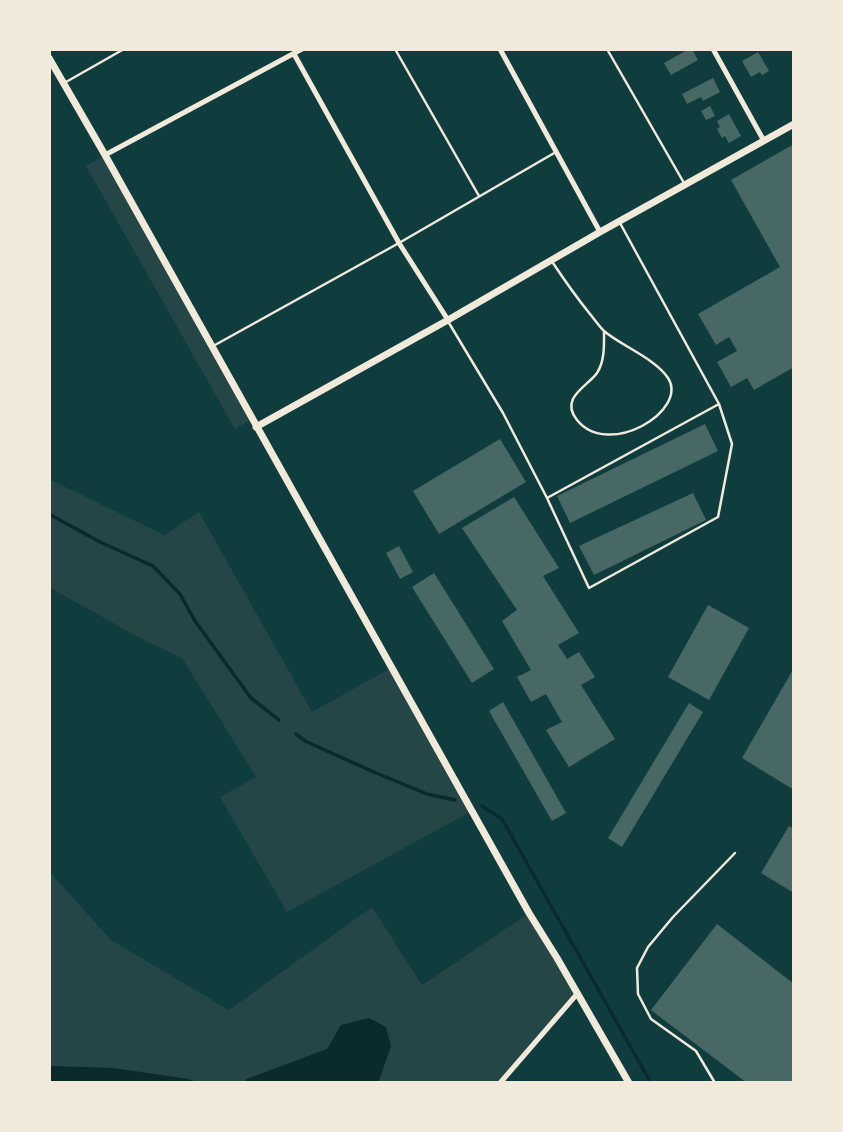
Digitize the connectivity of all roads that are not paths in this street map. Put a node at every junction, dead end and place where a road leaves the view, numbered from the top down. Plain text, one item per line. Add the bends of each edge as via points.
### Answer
1 (124, 49) edge
2 (302, 49) edge
3 (395, 49) edge
4 (500, 49) edge
5 (607, 49) edge
6 (713, 49) edge
7 (294, 54) junction
8 (49, 58) edge
9 (63, 83) junction
10 (794, 124) edge
11 (764, 141) junction
12 (556, 152) junction
13 (105, 155) junction
14 (685, 185) junction
15 (479, 196) junction
16 (619, 221) junction
17 (600, 232) junction
18 (399, 243) junction
19 (551, 260) junction
20 (448, 320) junction
21 (604, 331) junction
22 (212, 347) junction
23 (719, 404) junction
24 (257, 428) junction
25 (547, 498) junction
26 (735, 853) dead end
27 (577, 994) junction
28 (500, 1083) edge
29 (629, 1083) edge
30 (715, 1083) edge

1 - 9 lane
2 - 7 street
3 - 15 lane
4 - 12 street
5 - 14 lane
6 - 11 street
7 - 13 street
7 - 18 street
8 - 9 street
9 - 13 street
10 - 11 street
11 - 14 street
12 - 15 lane
12 - 17 street
13 - 22 street
14 - 16 street
15 - 18 lane
16 - 17 street
16 - 23 lane
17 - 19 street
18 - 20 street
18 - 22 lane
19 - 20 street
19 - 21 lane
20 - 24 street
20 - 25 lane
21 - 21 lane via 659,369 671,388 665,409 622,435 598,435 585,428 575,419 571,406 574,396 597,372 604,354
22 - 24 street
23 - 25 lane
23 - 25 lane via 732,444 718,517 589,588
24 - 27 street
26 - 30 lane via 673,917 637,968 638,994 652,1019 695,1051
27 - 28 street
27 - 29 street

